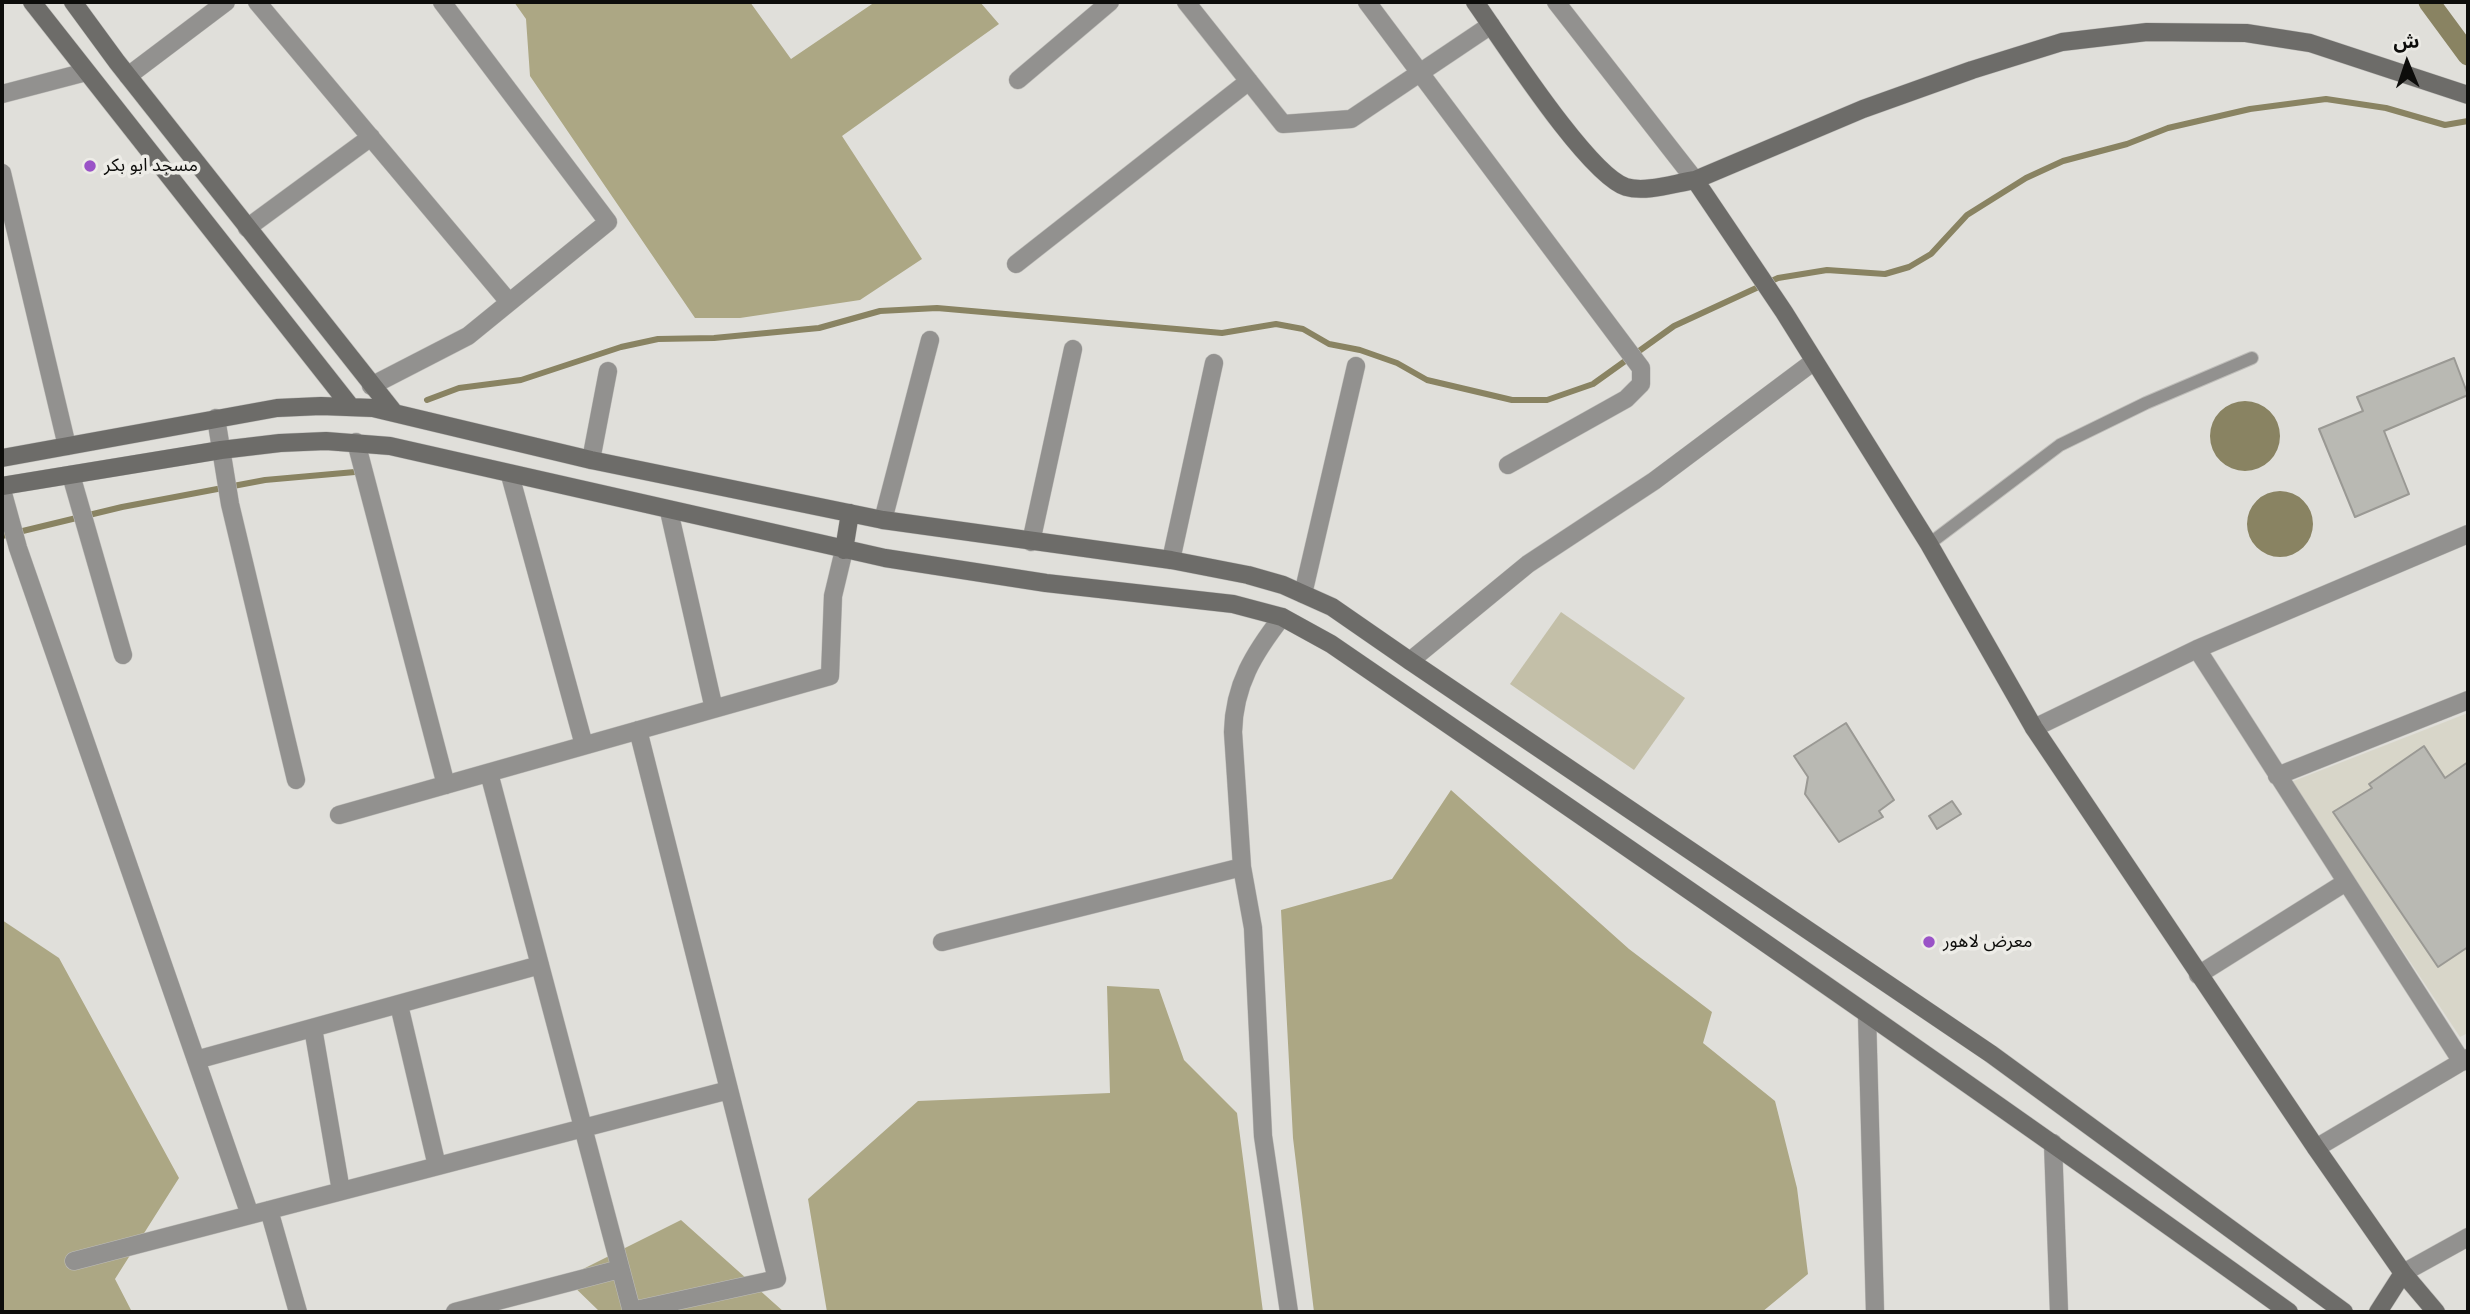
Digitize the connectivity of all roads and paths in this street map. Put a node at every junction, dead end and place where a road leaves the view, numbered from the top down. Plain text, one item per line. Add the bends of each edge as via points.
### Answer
1 (32, 2) edge
2 (73, 2) edge
3 (226, 2) edge
4 (257, 2) edge
5 (443, 2) edge
6 (1110, 2) edge
7 (1186, 2) edge
8 (1367, 2) edge
9 (1475, 2) edge
10 (1556, 2) edge
11 (85, 19) junction
12 (1492, 25) junction
13 (60, 39) junction
14 (86, 72) junction
15 (1420, 73) junction
16 (128, 76) junction
17 (1018, 80) dead end
18 (1249, 81) junction
19 (2, 94) edge
20 (2468, 95) edge
21 (371, 136) junction
22 (2, 173) edge
23 (1695, 180) junction
24 (221, 195) junction
25 (199, 212) junction
26 (247, 229) junction
27 (1016, 264) dead end
28 (509, 302) junction
29 (930, 340) dead end
30 (1073, 349) dead end
31 (2252, 358) dead end
32 (1813, 362) junction
33 (1214, 363) dead end
34 (1356, 366) dead end
35 (608, 371) dead end
36 (371, 386) junction
37 (351, 407) junction
38 (393, 411) junction
39 (216, 418) junction
40 (356, 442) junction
41 (67, 446) junction
42 (221, 450) junction
43 (2, 458) edge
44 (590, 460) junction
45 (1508, 465) dead end
46 (71, 475) junction
47 (510, 475) junction
48 (2, 488) edge
49 (669, 511) junction
50 (850, 513) junction
51 (883, 520) junction
52 (2468, 534) edge
53 (1031, 542) junction
54 (1929, 544) junction
55 (844, 550) junction
56 (1171, 560) junction
57 (1303, 594) junction
58 (1282, 617) junction
59 (2197, 649) junction
60 (123, 655) dead end
61 (1410, 661) junction
62 (2468, 700) edge
63 (714, 709) junction
64 (2034, 728) junction
65 (638, 730) junction
66 (584, 745) junction
67 (489, 773) junction
68 (2277, 776) junction
69 (296, 780) dead end
70 (446, 785) junction
71 (339, 816) dead end
72 (1242, 867) junction
73 (1719, 869) junction
74 (2346, 882) junction
75 (1697, 895) junction
76 (942, 942) dead end
77 (540, 965) junction
78 (2197, 975) junction
79 (399, 1005) junction
80 (1867, 1014) junction
81 (313, 1028) junction
82 (196, 1060) junction
83 (2465, 1060) edge
84 (729, 1090) junction
85 (583, 1128) junction
86 (2053, 1143) junction
87 (2316, 1148) junction
88 (437, 1166) junction
89 (341, 1191) junction
90 (270, 1210) junction
91 (250, 1215) junction
92 (2468, 1237) edge
93 (74, 1261) dead end
94 (620, 1269) junction
95 (2403, 1273) junction
96 (298, 1312) edge
97 (455, 1312) edge
98 (632, 1312) edge
99 (1289, 1312) edge
100 (1875, 1312) edge
101 (2059, 1312) edge
102 (2289, 1312) edge
103 (2344, 1312) edge
104 (2378, 1312) edge
105 (2417, 1312) edge
106 (2436, 1312) edge

1 - 13 main road
2 - 11 main road
3 - 16 street
4 - 21 street
5 - 28 street via 608,222
6 - 17 street
7 - 18 street
8 - 15 street
9 - 12 main road
10 - 23 street
11 - 13 main road
11 - 16 main road
12 - 15 street
12 - 23 main road via 1585,155 1614,182 1640,188
13 - 14 main road
14 - 19 street
14 - 25 main road
15 - 18 street via 1351,120 1283,124
15 - 45 street via 1641,368 1640,384 1626,398
16 - 24 main road
18 - 27 street
20 - 23 main road via 2310,43 2246,33 2147,32 2062,42 1972,70
21 - 26 street
21 - 28 street
22 - 41 street
23 - 32 main road
24 - 25 main road
24 - 26 main road
25 - 37 main road
26 - 36 main road
28 - 36 street via 468,336
29 - 51 street
30 - 53 street
31 - 54 lane via 2060,445
32 - 54 main road
32 - 61 street via 1654,481 1528,564
33 - 56 street
34 - 57 street
35 - 44 street
36 - 38 main road
37 - 38 main road
37 - 39 main road via 278,408
38 - 44 main road
39 - 41 main road
39 - 42 street
40 - 42 main road via 305,441
40 - 47 main road
40 - 70 street
41 - 43 main road
42 - 46 main road
42 - 69 street
44 - 50 main road
46 - 48 main road
46 - 60 street
47 - 49 main road
47 - 66 street
48 - 82 street via 18,548
49 - 55 main road
49 - 63 street
50 - 51 main road
50 - 55 main road
51 - 53 main road
52 - 59 street
53 - 56 main road
54 - 64 main road
55 - 58 main road via 1046,583 1233,604
55 - 63 street via 833,596 830,676
56 - 57 main road via 1248,575
57 - 61 main road via 1353,619
58 - 72 street via 1243,675 1233,710
58 - 75 main road via 1331,644
59 - 64 street
59 - 68 street
61 - 73 main road
62 - 68 street
63 - 65 street
64 - 78 main road
65 - 66 street
65 - 84 street
66 - 67 street
67 - 70 street
67 - 77 street
68 - 74 street
70 - 71 street
72 - 76 street
72 - 99 street via 1253,928 1263,1136
73 - 75 main road
73 - 103 main road via 1991,1054
74 - 78 street
74 - 83 street
75 - 80 main road
77 - 79 street
77 - 85 street
78 - 87 main road
79 - 81 street
79 - 88 street
80 - 86 main road
80 - 100 street
81 - 82 street
81 - 89 street
82 - 91 street
83 - 87 street
84 - 85 street
84 - 98 street via 778,1279
85 - 88 street
85 - 94 street
86 - 101 street
86 - 102 main road
87 - 95 main road
88 - 89 street
89 - 90 street
90 - 91 street
90 - 96 street
91 - 93 street
92 - 95 street
94 - 97 street
94 - 98 street
95 - 104 main road
95 - 105 main road
95 - 106 main road

